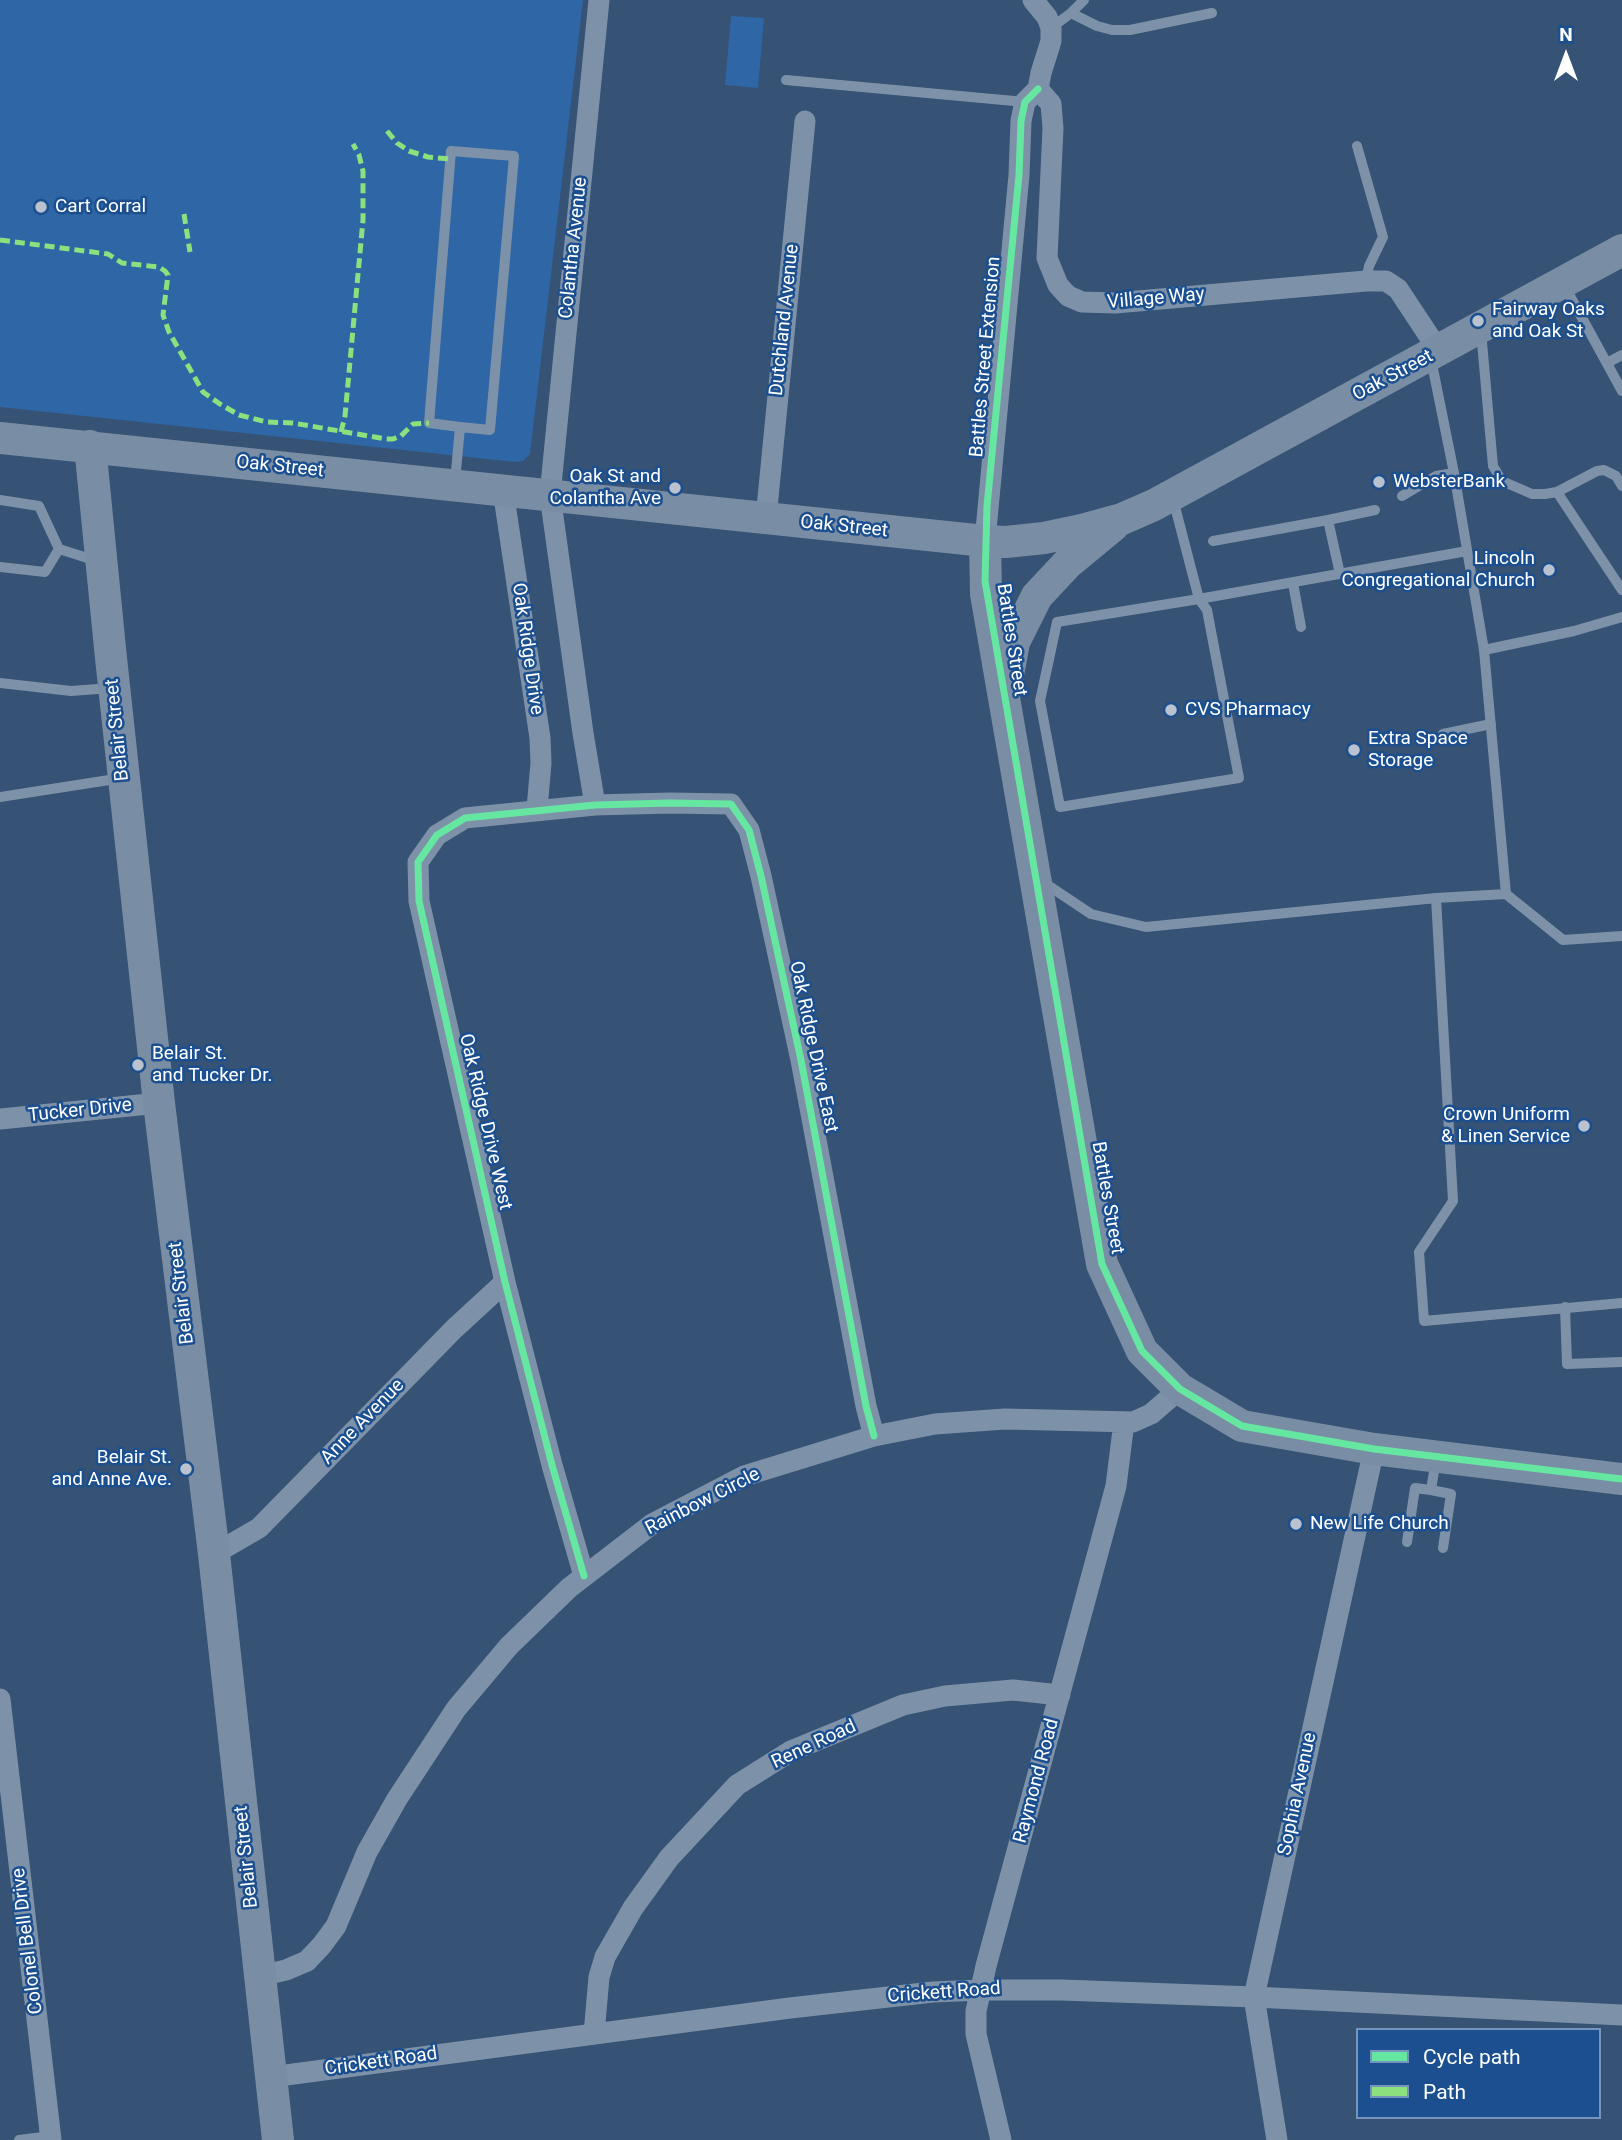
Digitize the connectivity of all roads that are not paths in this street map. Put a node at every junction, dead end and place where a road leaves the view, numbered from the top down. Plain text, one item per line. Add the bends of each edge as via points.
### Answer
1 (598, 0) edge
2 (1032, 0) edge
3 (1084, 0) edge
4 (1071, 13) junction
5 (1212, 13) dead end
6 (1051, 28) junction
7 (786, 80) dead end
8 (1032, 96) junction
9 (804, 121) dead end
10 (1357, 145) dead end
11 (1622, 250) edge
12 (1366, 281) junction
13 (1563, 283) junction
14 (1481, 328) junction
15 (1435, 354) junction
16 (1622, 355) edge
17 (1607, 363) junction
18 (1622, 391) edge
19 (460, 427) junction
20 (0, 438) edge
21 (90, 446) junction
22 (1454, 473) junction
23 (454, 485) junction
24 (1622, 486) edge
25 (503, 490) junction
26 (1557, 492) junction
27 (550, 495) junction
28 (1172, 495) junction
29 (1402, 496) dead end
30 (0, 500) edge
31 (1375, 510) dead end
32 (766, 518) junction
33 (1122, 519) junction
34 (1328, 520) junction
35 (985, 541) junction
36 (1213, 541) dead end
37 (59, 549) junction
38 (1467, 551) junction
39 (101, 562) junction
40 (0, 567) edge
41 (1340, 574) junction
42 (1293, 583) junction
43 (1622, 590) edge
44 (1199, 599) junction
45 (1622, 617) edge
46 (1301, 627) dead end
47 (1484, 650) junction
48 (0, 683) edge
49 (114, 687) junction
50 (1005, 702) junction
51 (1491, 724) junction
52 (1443, 734) dead end
53 (123, 778) junction
54 (0, 797) edge
55 (595, 805) junction
56 (537, 809) junction
57 (1035, 877) junction
58 (1506, 894) junction
59 (1436, 898) junction
60 (1622, 936) edge
61 (159, 1103) junction
62 (0, 1119) edge
63 (505, 1282) junction
64 (1622, 1303) edge
65 (1565, 1307) junction
66 (1622, 1362) edge
67 (1180, 1389) junction
68 (1125, 1422) junction
69 (874, 1436) junction
70 (1374, 1449) junction
71 (1436, 1456) junction
72 (1622, 1479) edge
73 (1431, 1490) junction
74 (1407, 1542) dead end
75 (1443, 1548) dead end
76 (214, 1554) junction
77 (584, 1576) junction
78 (1060, 1695) junction
79 (0, 1699) edge
80 (260, 1976) junction
81 (981, 1990) junction
82 (1254, 1997) junction
83 (1622, 2015) edge
84 (594, 2034) junction
85 (271, 2077) junction
86 (51, 2138) edge
87 (19, 2140) edge
88 (278, 2140) edge
89 (1001, 2140) edge
90 (1277, 2140) edge

1 - 27 street, Colantha Avenue
2 - 6 street
3 - 4 lane
4 - 5 lane via 1112,30
4 - 6 lane
6 - 8 street
7 - 8 lane
8 - 12 street, Village Way via 1051,104 1046,258 1068,296 1082,302 1115,303
8 - 35 street, Battles Street Extension via 1021,121
9 - 32 street, Dutchland Avenue
10 - 12 lane via 1383,237
11 - 13 main road, Oak Street
12 - 15 street, Village Way via 1386,281 1398,289
13 - 14 main road, Oak Street
13 - 17 lane
14 - 15 main road, Oak Street
14 - 26 lane via 1493,466 1502,481 1532,494
15 - 22 lane
15 - 28 main road, Oak Street
16 - 17 lane
17 - 18 lane
19 - 19 lane via 490,430 514,156 451,151 429,424
19 - 23 lane
20 - 21 main road, Oak Street
21 - 23 main road, Oak Street
21 - 39 main road, Belair Street
22 - 29 lane via 1436,476
22 - 38 lane
23 - 25 main road, Oak Street
24 - 26 lane via 1604,470
25 - 27 main road, Oak Street
25 - 56 street, Oak Ridge Drive via 540,738
26 - 43 lane
27 - 32 main road, Oak Street
27 - 55 street
28 - 33 main road, Oak Street
28 - 44 lane
30 - 37 lane via 39,506
31 - 34 lane
32 - 35 main road, Oak Street
33 - 35 main road, Oak Street via 1044,538
33 - 50 main road, Battles Street via 1067,564 1037,596 1014,642
34 - 36 lane
34 - 41 lane
35 - 50 main road, Battles Street via 986,594
37 - 39 lane
37 - 40 lane via 45,572
38 - 41 lane
38 - 47 lane
39 - 49 main road, Belair Street
41 - 42 lane
42 - 44 lane
42 - 46 lane
44 - 44 lane via 1207,610 1239,778 1060,807 1040,701 1057,622
45 - 47 lane
47 - 51 lane
48 - 49 lane via 71,691
49 - 53 main road, Belair Street
50 - 57 main road, Battles Street
51 - 52 lane
51 - 58 lane
53 - 54 lane
53 - 61 main road, Belair Street
55 - 56 street, Oak Ridge Drive West
55 - 69 street, Oak Ridge Drive East via 731,804 749,830 801,1060
56 - 63 street, Oak Ridge Drive West via 464,818 437,835 418,862 419,901
57 - 59 lane via 1091,914 1146,927
57 - 67 main road, Battles Street via 1102,1264 1142,1351
58 - 59 lane
58 - 60 lane via 1563,940
59 - 65 lane via 1453,1201 1419,1252 1424,1321
61 - 62 street, Tucker Drive
61 - 76 main road, Belair Street
63 - 76 street, Anne Avenue via 260,1528
63 - 77 street, Oak Ridge Drive West
64 - 65 lane
65 - 66 lane via 1567,1364
67 - 68 street, Rainbow Circle via 1151,1414
67 - 70 main road, Battles Street via 1242,1426
68 - 69 street, Rainbow Circle via 992,1420 935,1424
68 - 78 street, Raymond Road via 1116,1486
69 - 77 street, Rainbow Circle via 744,1476 652,1524
70 - 71 main road, Battles Street
70 - 82 street, Sophia Avenue
71 - 72 main road, Battles Street
71 - 73 lane
73 - 74 lane via 1415,1488
73 - 75 lane via 1451,1494
76 - 80 main road, Belair Street
77 - 80 street, Rainbow Circle via 509,1646 456,1709 366,1852 336,1926 322,1945 307,1961
78 - 81 street, Raymond Road
78 - 84 street, Rene Road via 1013,1690 902,1705 791,1751 737,1785 669,1858 633,1908 605,1957
79 - 86 street, Colonel Bell Drive
80 - 85 main road, Belair Street
81 - 82 street, Crickett Road
81 - 84 street, Crickett Road via 884,1997
81 - 89 street, Raymond Road via 976,2034
82 - 83 street, Crickett Road
82 - 90 street, Sophia Avenue
84 - 85 street, Crickett Road
85 - 88 main road, Belair Street
86 - 87 lane

